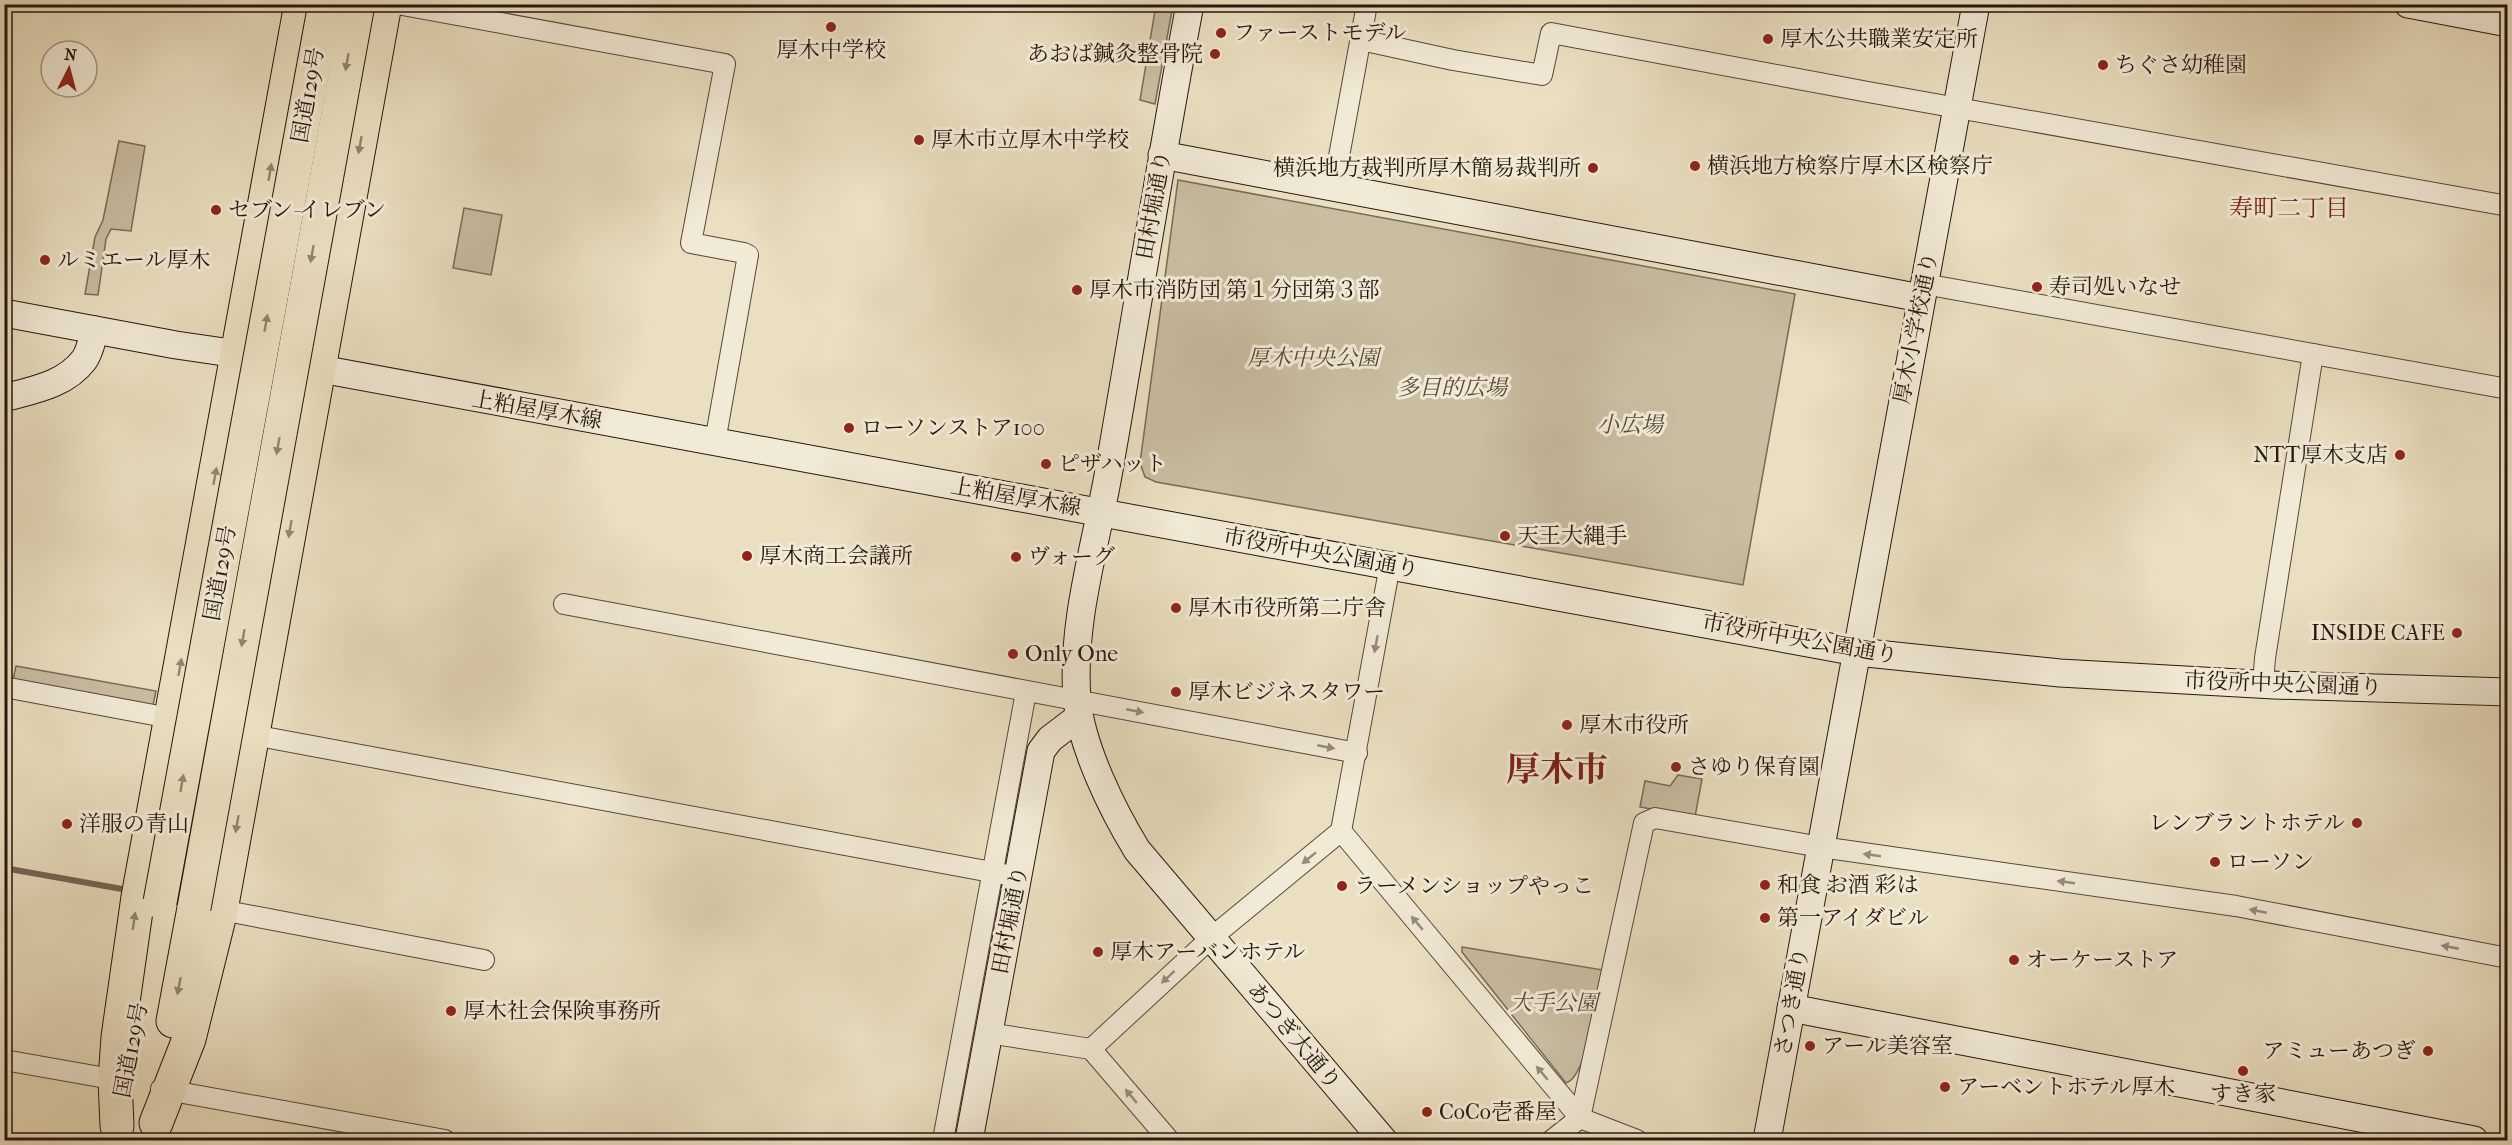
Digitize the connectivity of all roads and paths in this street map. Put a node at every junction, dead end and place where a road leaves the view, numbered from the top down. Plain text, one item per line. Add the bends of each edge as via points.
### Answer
1 (301, 4) edge
2 (325, 4) edge
3 (357, 4) edge
4 (385, 4) edge
5 (397, 4) edge
6 (1190, 4) edge
7 (1367, 4) edge
8 (1976, 4) edge
9 (2408, 4) edge
10 (2508, 23) edge
11 (1361, 40) junction
12 (1957, 108) junction
13 (1162, 155) junction
14 (1333, 189) junction
15 (2508, 206) edge
16 (1923, 291) junction
17 (4, 313) edge
18 (95, 330) junction
19 (237, 354) junction
20 (2313, 354) junction
21 (319, 368) junction
22 (2508, 389) edge
23 (4, 398) edge
24 (716, 442) junction
25 (1100, 513) junction
26 (1390, 566) junction
27 (564, 604) dead end
28 (1857, 652) junction
29 (2263, 684) junction
30 (4, 687) edge
31 (1026, 692) junction
32 (2508, 692) edge
33 (1078, 709) junction
34 (170, 718) junction
35 (253, 735) junction
36 (1357, 753) junction
37 (1341, 831) junction
38 (1821, 847) junction
39 (1005, 875) junction
40 (208, 909) junction
41 (1211, 938) junction
42 (2508, 958) edge
43 (484, 960) dead end
44 (1791, 1008) junction
45 (988, 1033) junction
46 (1091, 1049) junction
47 (4, 1060) edge
48 (120, 1081) junction
49 (165, 1089) junction
50 (1580, 1118) junction
51 (154, 1132) edge
52 (116, 1133) edge
53 (445, 1140) edge
54 (943, 1140) edge
55 (969, 1140) edge
56 (1169, 1140) edge
57 (1383, 1140) edge
58 (1552, 1140) edge
59 (1637, 1140) edge
60 (1767, 1140) edge
61 (2474, 1140) edge

19 -> 1 highway
48 -> 2 highway, 国道129号, bridge via 160,902
3 -> 40 highway, 国道129号, bridge
4 -> 21 highway
5 - 24 street via 725,64 691,243 748,255
6 - 13 street, 田村堀通り
7 - 11 street
8 - 12 street, 厚木小学校通り
9 - 10 street
11 - 12 street via 1542,75 1551,33
11 - 14 street
12 - 15 street
12 - 16 street, 厚木小学校通り
13 - 14 street
13 - 25 street, 田村堀通り
14 - 16 street
16 - 20 street
16 - 28 street, 厚木小学校通り
17 - 18 street, 上粕屋厚木線
18 - 19 street, 上粕屋厚木線
18 - 23 street via 84,360 70,374 49,386
19 - 21 street, 上粕屋厚木線
34 -> 19 highway
20 - 22 street
20 - 29 street
21 - 24 street, 上粕屋厚木線
21 -> 35 highway
24 - 25 street, 上粕屋厚木線
25 - 26 street, 市役所中央公園通り
25 - 33 street, 田村堀通り via 1079,639
26 - 28 street, 市役所中央公園通り
26 -> 36 street
27 - 31 street
28 - 29 street, 市役所中央公園通り via 2060,673
28 - 38 street, さつき通り
29 - 32 street, 市役所中央公園通り
30 - 34 street
31 - 33 street
31 - 39 street
33 -> 36 street
33 - 39 street, 田村堀通り via 1041,752
33 - 41 street, あつぎ大通り via 1117,818 1137,850
48 -> 34 highway via 118,1037
35 - 39 street
35 -> 40 highway
36 - 37 street
37 -> 41 street
50 -> 37 street
42 -> 38 street via 2236,906
38 - 44 street, さつき通り
38 - 50 street via 1655,818 1644,823
39 - 45 street, 田村堀通り
39 - 54 street
40 - 43 street
40 -> 49 highway, 国道129号
41 -> 46 street
41 - 57 street, あつぎ大通り
44 - 60 street, さつき通り
44 - 61 street
45 - 46 street
45 - 55 street, 田村堀通り
56 -> 46 street
47 - 48 street
48 - 52 highway, 国道129号
49 - 51 highway, 国道129号
49 - 53 street
50 - 58 street
50 - 59 street

